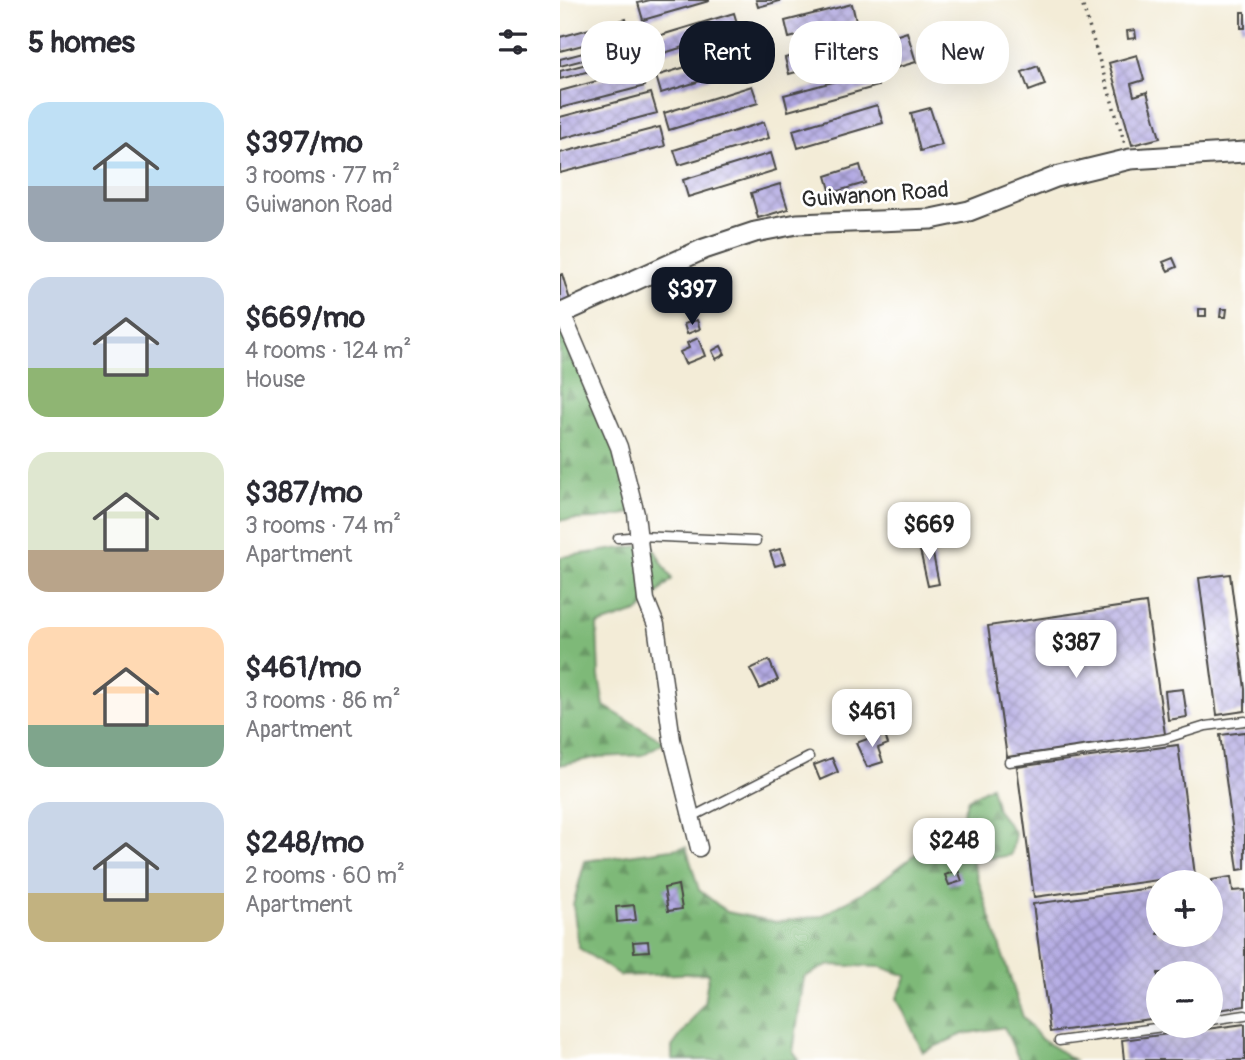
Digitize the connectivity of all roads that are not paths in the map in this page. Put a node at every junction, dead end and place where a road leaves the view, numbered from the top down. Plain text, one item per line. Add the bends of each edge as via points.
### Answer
1 (1245, 152) edge
2 (561, 314) edge
3 (639, 536) junction
4 (618, 538) dead end
5 (756, 541) dead end
6 (1245, 721) edge
7 (809, 757) dead end
8 (1009, 762) dead end
9 (692, 817) junction
10 (699, 848) dead end
11 (1245, 1015) edge
12 (1223, 1018) edge
13 (1146, 1029) edge
14 (1059, 1041) dead end

1 - 2 street, Guiwanon Road via 1130,159 1056,177 969,211 931,219 796,224 755,232 704,249
2 - 3 street via 619,447
3 - 4 lane
3 - 5 lane
3 - 9 street via 672,740
6 - 8 lane via 1206,726 1164,739
7 - 9 lane
9 - 10 street
11 - 12 lane
13 - 14 lane

